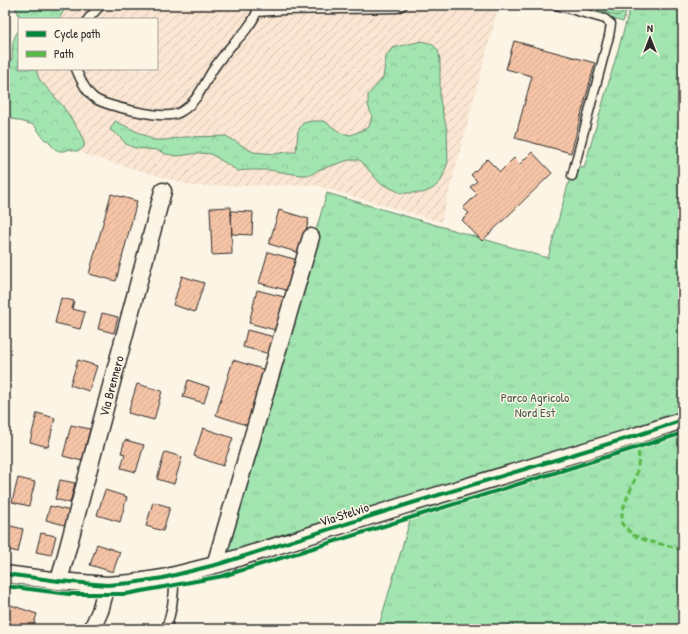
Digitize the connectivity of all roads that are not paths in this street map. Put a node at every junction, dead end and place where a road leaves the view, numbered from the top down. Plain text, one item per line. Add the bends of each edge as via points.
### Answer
1 (101, 5) edge
2 (403, 5) edge
3 (556, 5) edge
4 (256, 9) edge
5 (89, 18) edge
6 (76, 70) edge
7 (572, 176) dead end
8 (163, 191) dead end
9 (311, 237) dead end
10 (683, 420) edge
11 (215, 565) junction
12 (5, 574) edge
13 (174, 575) junction
14 (59, 581) junction
15 (107, 585) junction
16 (92, 629) edge
17 (166, 629) edge

1 - 5 lane
2 - 4 lane via 397,8
3 - 7 lane via 605,19 611,24
4 - 6 lane via 254,21 215,66 192,102 171,116 112,106 94,98 82,84
8 - 14 street, Via Brennero
9 - 11 street
10 - 11 street, Via Stelvio
11 - 13 street, Via Stelvio
12 - 14 street, Via Stelvio
13 - 15 street, Via Stelvio
13 - 17 lane via 171,614
14 - 15 street, Via Stelvio
15 - 16 street

